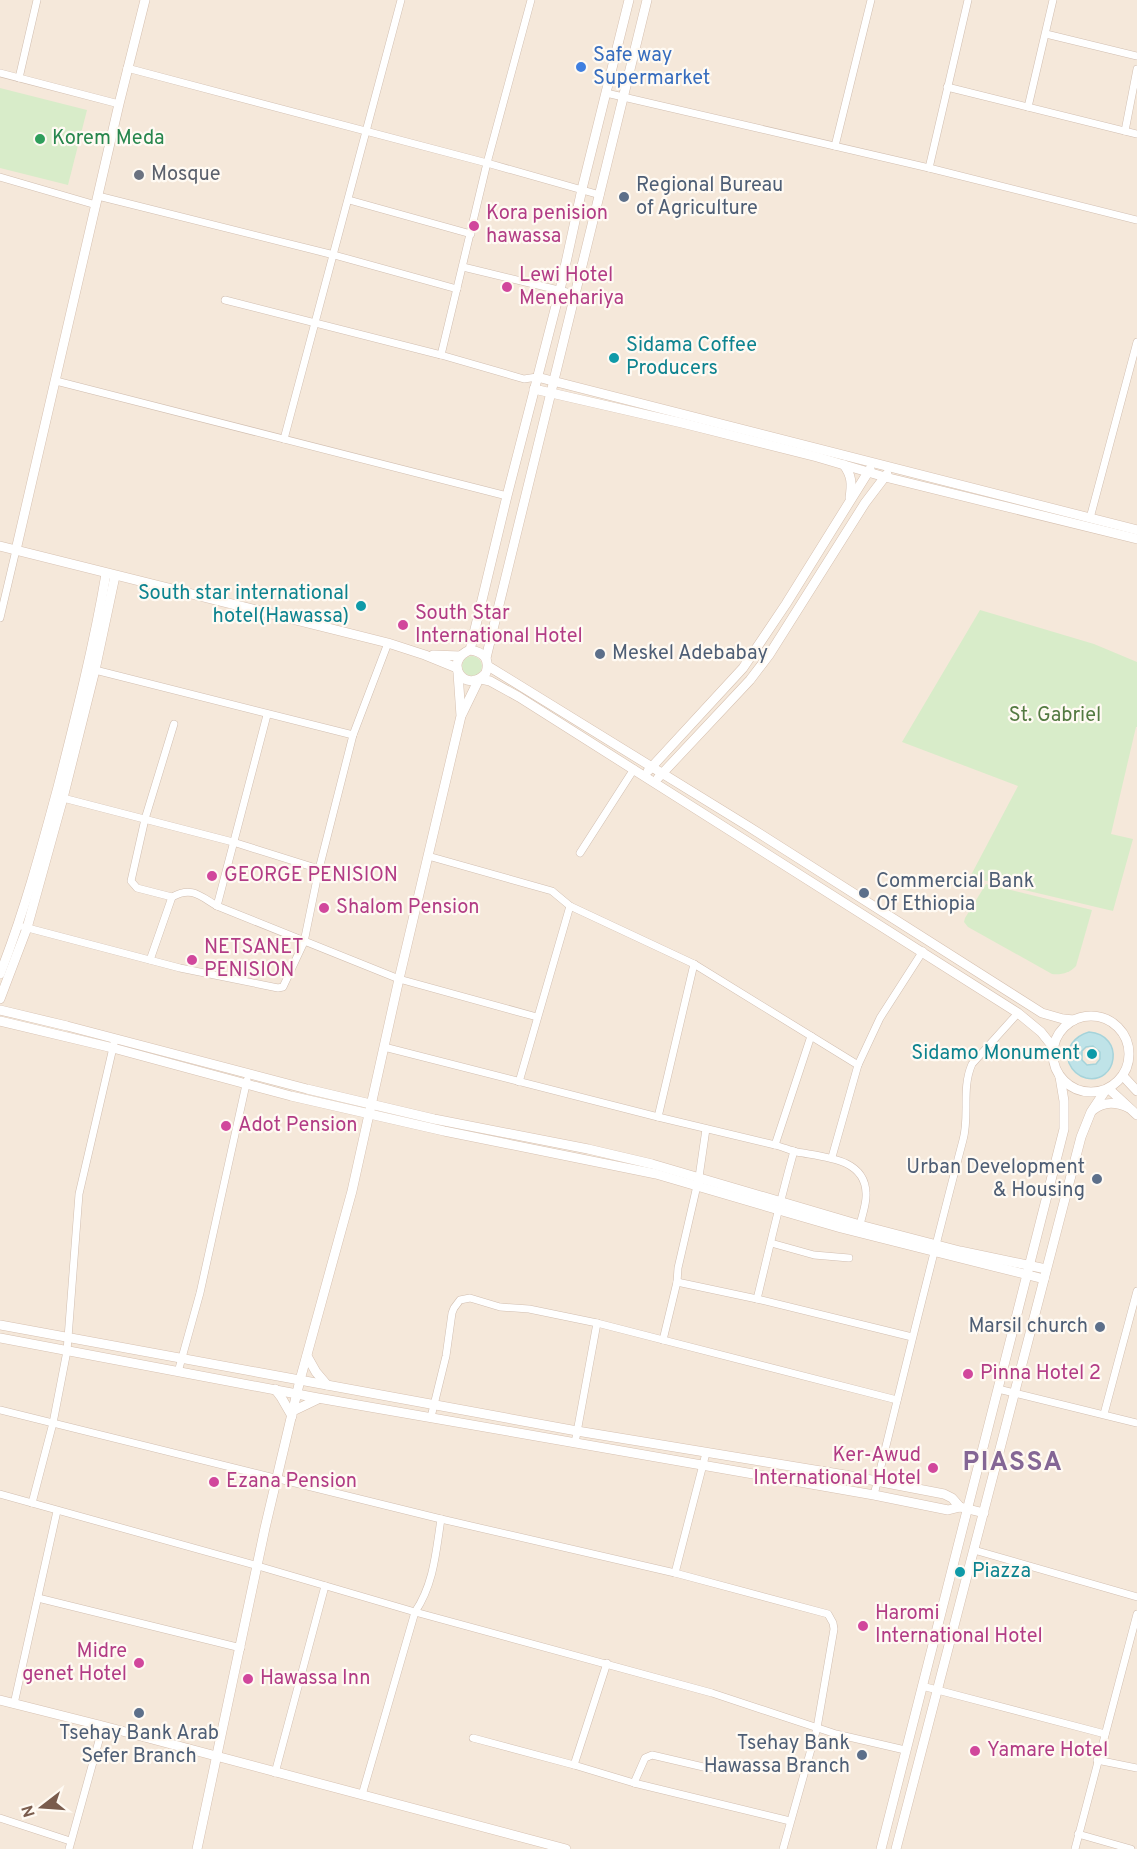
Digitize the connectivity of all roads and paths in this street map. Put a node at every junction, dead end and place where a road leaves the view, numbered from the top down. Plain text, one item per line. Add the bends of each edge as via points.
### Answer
1 (37, 0) edge
2 (145, 0) edge
3 (401, 0) edge
4 (531, 0) edge
5 (629, 0) edge
6 (647, 0) edge
7 (871, 0) edge
8 (968, 0) edge
9 (1053, 0) edge
10 (1046, 34) junction
11 (1137, 56) edge
12 (128, 68) junction
13 (1137, 69) edge
14 (0, 73) edge
15 (19, 78) junction
16 (947, 87) junction
17 (606, 93) junction
18 (624, 98) junction
19 (119, 104) junction
20 (1028, 107) junction
21 (1125, 131) junction
22 (367, 132) junction
23 (1137, 134) edge
24 (835, 146) junction
25 (487, 163) junction
26 (930, 168) junction
27 (0, 177) edge
28 (582, 189) junction
29 (600, 195) junction
30 (97, 200) junction
31 (349, 200) junction
32 (1137, 220) edge
33 (471, 234) junction
34 (334, 255) junction
35 (463, 267) junction
36 (457, 289) junction
37 (560, 290) junction
38 (575, 294) junction
39 (225, 300) dead end
40 (315, 323) junction
41 (1137, 342) edge
42 (441, 355) junction
43 (537, 377) junction
44 (524, 379) junction
45 (56, 381) junction
46 (554, 381) junction
47 (534, 389) junction
48 (551, 393) junction
49 (284, 439) junction
50 (873, 462) junction
51 (844, 465) junction
52 (891, 467) junction
53 (868, 472) junction
54 (885, 477) junction
55 (507, 496) junction
56 (850, 500) junction
57 (1090, 518) junction
58 (1137, 530) edge
59 (1137, 539) edge
60 (0, 546) edge
61 (16, 550) junction
62 (111, 575) junction
63 (0, 618) edge
64 (388, 643) junction
65 (470, 650) junction
66 (425, 655) junction
67 (460, 656) junction
68 (487, 662) junction
69 (95, 670) junction
70 (458, 670) junction
71 (480, 679) junction
72 (267, 715) junction
73 (461, 716) junction
74 (174, 724) dead end
75 (353, 735) junction
76 (634, 769) junction
77 (647, 771) junction
78 (662, 774) junction
79 (654, 782) junction
80 (63, 798) junction
81 (145, 819) junction
82 (233, 842) junction
83 (580, 853) dead end
84 (428, 856) junction
85 (319, 869) junction
86 (172, 897) junction
87 (217, 906) junction
88 (570, 906) junction
89 (23, 926) junction
90 (304, 942) junction
91 (923, 951) junction
92 (150, 960) junction
93 (694, 964) junction
94 (0, 974) edge
95 (399, 979) junction
96 (0, 999) edge
97 (0, 1010) edge
98 (1018, 1013) junction
99 (537, 1017) junction
100 (1074, 1020) junction
101 (0, 1021) edge
102 (811, 1036) junction
103 (1125, 1036) junction
104 (1137, 1040) edge
105 (114, 1044) junction
106 (384, 1047) junction
107 (1053, 1047) junction
108 (1132, 1064) edge
109 (858, 1065) junction
110 (248, 1074) junction
111 (1123, 1076) junction
112 (1060, 1077) junction
113 (519, 1082) junction
114 (246, 1084) junction
115 (1107, 1090) junction
116 (1137, 1091) edge
117 (1129, 1108) junction
118 (370, 1109) junction
119 (1091, 1112) junction
120 (1137, 1115) edge
121 (658, 1117) junction
122 (706, 1129) junction
123 (775, 1145) junction
124 (794, 1151) junction
125 (832, 1157) junction
126 (698, 1181) junction
127 (781, 1205) junction
128 (860, 1225) junction
129 (771, 1244) junction
130 (935, 1249) junction
131 (849, 1258) dead end
132 (1030, 1266) junction
133 (1045, 1274) junction
134 (1028, 1276) junction
135 (677, 1282) junction
136 (1137, 1291) edge
137 (757, 1299) junction
138 (1133, 1319) edge
139 (597, 1323) junction
140 (0, 1325) edge
141 (68, 1337) junction
142 (912, 1337) junction
143 (0, 1338) edge
144 (663, 1340) junction
145 (67, 1351) junction
146 (181, 1359) junction
147 (306, 1359) junction
148 (178, 1372) junction
149 (278, 1376) junction
150 (300, 1380) junction
151 (327, 1385) junction
152 (275, 1389) junction
153 (998, 1389) junction
154 (1015, 1392) junction
155 (297, 1394) junction
156 (318, 1398) junction
157 (897, 1400) junction
158 (434, 1404) junction
159 (0, 1410) edge
160 (292, 1414) junction
161 (1104, 1414) junction
162 (431, 1417) junction
163 (53, 1422) junction
164 (1137, 1423) edge
165 (577, 1431) junction
166 (575, 1443) junction
167 (706, 1453) junction
168 (703, 1465) junction
169 (277, 1479) junction
170 (877, 1481) junction
171 (0, 1494) edge
172 (874, 1495) junction
173 (32, 1503) junction
174 (964, 1508) junction
175 (57, 1511) junction
176 (984, 1513) junction
177 (441, 1519) junction
178 (974, 1550) junction
179 (258, 1566) junction
180 (675, 1573) junction
181 (325, 1586) junction
182 (1137, 1597) edge
183 (38, 1598) junction
184 (415, 1612) junction
185 (1137, 1614) edge
186 (241, 1648) junction
187 (1127, 1648) junction
188 (1137, 1651) edge
189 (607, 1663) junction
190 (922, 1686) junction
191 (937, 1690) junction
192 (0, 1700) edge
193 (14, 1704) junction
194 (103, 1726) junction
195 (817, 1728) junction
196 (1105, 1734) junction
197 (472, 1738) dead end
198 (905, 1750) junction
199 (215, 1756) junction
200 (1097, 1760) junction
201 (574, 1765) junction
202 (1137, 1768) edge
203 (712, 1769) dead end
204 (275, 1773) junction
205 (634, 1783) junction
206 (362, 1795) junction
207 (0, 1818) edge
208 (790, 1821) junction
209 (1078, 1834) junction
210 (70, 1845) edge
211 (197, 1849) edge
212 (566, 1849) edge
213 (783, 1849) edge
214 (881, 1849) edge
215 (896, 1849) edge
216 (1075, 1849) edge
217 (1131, 1849) edge

1 - 15 street
2 - 12 street
3 - 22 street
4 - 25 street
5 - 17 street
6 - 18 street
7 - 24 street
8 - 16 street
9 - 10 street
10 - 11 street
10 - 20 street
12 - 19 street
12 - 22 street
13 - 21 street
14 - 15 street
15 - 19 street
16 - 20 street
16 - 26 street
17 - 18 street
17 - 28 street
18 - 24 street
18 - 29 street
19 - 30 street
20 - 21 street
21 - 23 street
22 - 25 street
22 - 31 street
24 - 26 street
25 - 28 street
25 - 33 street
26 - 32 street
27 - 30 street
28 - 29 street
28 - 37 street
29 - 38 street
30 - 34 street
30 - 45 street
31 - 33 street
31 - 34 street
33 - 35 street
34 - 36 street
34 - 40 street
35 - 36 street
35 - 37 street
36 - 42 street
37 - 38 street
37 - 43 street
38 - 46 street
39 - 40 street
40 - 42 street
40 - 49 street
41 - 57 street
42 - 44 street
43 - 44 street
43 - 46 street
43 - 47 street
44 - 47 street
45 - 49 street
45 - 61 street
46 - 48 street
46 - 50 street
47 - 48 street
47 - 55 street
48 - 51 street
48 - 68 street
49 - 55 street
50 - 52 street
50 - 53 street
51 - 53 street
51 - 56 street via 852,480
52 - 54 street
52 - 57 street
53 - 54 street
53 - 56 street
54 - 59 street
54 - 78 street via 865,502 769,655
55 - 65 street
56 - 77 street via 743,668
57 - 58 street
60 - 61 street
61 - 62 street
61 - 63 street
62 - 64 street
62 - 69 street
62 - 89 street
64 - 66 street
64 - 75 street
65 - 67 street
65 - 68 street via 478,651
66 - 67 street
66 - 70 street
67 - 70 street
68 - 71 street via 486,673
68 - 77 street
69 - 72 street
69 - 80 street
70 - 71 street via 466,680
70 - 73 street
71 - 73 street
71 - 76 street via 519,697
72 - 75 street
72 - 82 street
73 - 84 street
74 - 81 street
75 - 85 street
76 - 77 street
76 - 83 street
77 - 78 street
77 - 79 street
78 - 79 street
78 - 100 street via 1042,1013
79 - 91 street
80 - 81 street
80 - 89 street
81 - 82 street
81 - 86 street via 131,880 137,888
82 - 85 street
82 - 87 street
84 - 88 street via 542,887
84 - 95 street
85 - 90 street
86 - 87 street via 195,893
86 - 92 street
87 - 90 street
88 - 93 street
88 - 99 street
89 - 92 street
89 - 94 street
89 - 96 street
90 - 92 street via 284,986 278,988
90 - 95 street
91 - 98 street
91 - 109 street via 880,1018
93 - 102 street
93 - 121 street
95 - 99 street
95 - 106 street
97 - 105 street
98 - 107 street
98 - 130 street via 970,1069 965,1132
99 - 113 street
100 - 103 street via 1088,1016 1103,1018
100 - 107 street via 1061,1031
101 - 105 street
102 - 109 street
102 - 123 street
103 - 104 street
103 - 108 street
105 - 110 street
105 - 114 street
105 - 141 street via 79,1194
106 - 113 street
106 - 118 street
107 - 112 street via 1053,1062
108 - 111 street
109 - 125 street
110 - 114 street
110 - 118 street
111 - 115 street
111 - 116 street
112 - 115 street via 1077,1090
112 - 132 street via 1064,1129
113 - 121 street
114 - 118 street
114 - 146 street via 200,1293
115 - 117 street
115 - 119 street
117 - 119 street via 1109,1103
117 - 120 street
118 - 126 street via 588,1149 652,1164
118 - 147 street
119 - 133 street
121 - 122 street
122 - 123 street
122 - 126 street
123 - 124 street
124 - 125 street
124 - 127 street
125 - 128 street via 861,1174 867,1195
126 - 127 street
126 - 135 street
127 - 128 street
127 - 129 street
127 - 130 street
128 - 130 street
129 - 131 street via 814,1255
129 - 137 street
130 - 132 street
130 - 134 street
130 - 142 street
132 - 133 street
132 - 134 street
133 - 134 street
133 - 154 street
134 - 153 street
135 - 137 street
135 - 144 street
136 - 138 street
137 - 142 street
138 - 161 street
139 - 144 street
139 - 158 street via 492,1306 476,1299 460,1300 452,1313
139 - 165 street
140 - 141 street
141 - 145 street
141 - 146 street
142 - 157 street
143 - 145 street
144 - 157 street
145 - 148 street
145 - 163 street
146 - 148 street
146 - 149 street
147 - 149 street via 296,1370
147 - 150 street
147 - 151 street
148 - 152 street
149 - 150 street
150 - 151 street
150 - 155 street
151 - 158 street
152 - 155 street
152 - 160 street
153 - 154 street
153 - 174 street
154 - 161 street
154 - 176 street
155 - 156 street
155 - 160 street
156 - 160 street
156 - 162 street
157 - 170 street
158 - 162 street
158 - 165 street
159 - 163 street
160 - 169 street
161 - 164 street
162 - 166 street
163 - 169 street
163 - 173 street
165 - 166 street
165 - 167 street
166 - 168 street
167 - 168 street
167 - 170 street
168 - 172 street
168 - 180 street
169 - 177 street
169 - 179 street
170 - 172 street
170 - 174 street via 944,1494
171 - 173 street
172 - 174 street via 948,1510
173 - 175 street
174 - 176 street
174 - 190 street
175 - 179 street
175 - 183 street
176 - 178 street
177 - 180 street
177 - 184 street via 430,1580
178 - 182 street
178 - 191 street
179 - 181 street
179 - 186 street
180 - 195 street via 828,1614 834,1629
181 - 184 street
181 - 204 street
183 - 186 street
183 - 193 street
184 - 189 street
184 - 206 street
185 - 187 street
186 - 199 street
187 - 188 street
187 - 196 street
189 - 195 street
189 - 201 street
190 - 191 street
190 - 198 street
191 - 196 street
191 - 215 street
192 - 193 street
193 - 194 street
194 - 199 street
194 - 210 street
195 - 198 street
195 - 208 street
196 - 200 street
197 - 201 street
198 - 214 street
199 - 204 street
199 - 211 street
200 - 202 street
200 - 209 street
201 - 205 street
203 - 205 street via 652,1755 645,1758
204 - 206 street
205 - 208 street
206 - 212 street
207 - 210 street
208 - 213 street
209 - 216 street
209 - 217 street

